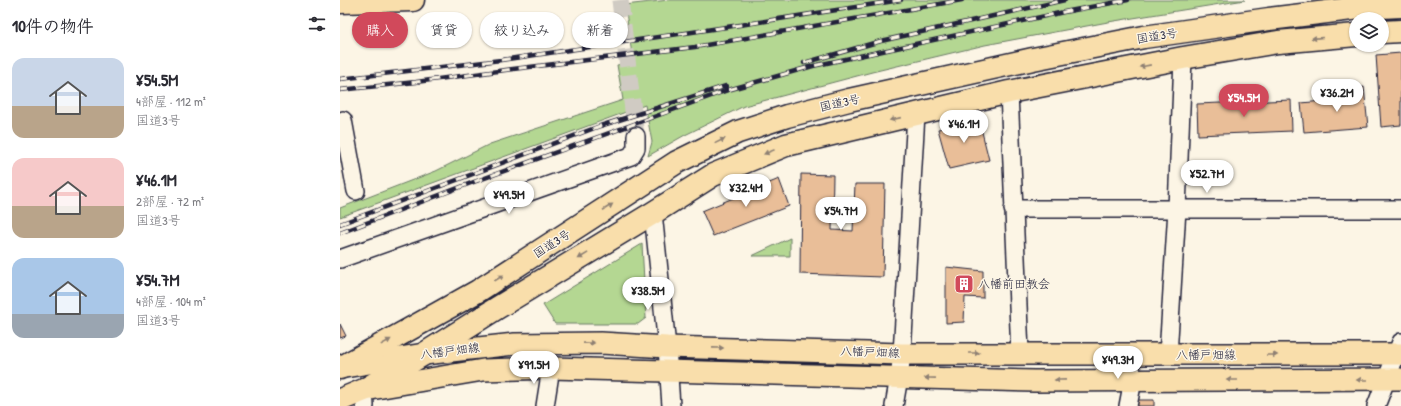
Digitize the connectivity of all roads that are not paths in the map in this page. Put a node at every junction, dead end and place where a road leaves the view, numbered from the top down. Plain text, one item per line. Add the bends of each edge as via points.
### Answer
1 (413, 0) edge
2 (340, 2) edge
3 (1401, 6) edge
4 (1401, 31) edge
5 (1389, 32) edge
6 (1349, 36) edge
7 (1183, 58) junction
8 (1009, 92) junction
9 (916, 114) junction
10 (343, 120) dead end
11 (636, 136) tunnel mouth
12 (356, 191) dead end
13 (1013, 209) junction
14 (1177, 209) junction
15 (1401, 209) edge
16 (653, 213) junction
17 (340, 259) edge
18 (667, 347) junction
19 (1399, 350) edge
20 (1020, 353) junction
21 (424, 354) junction
22 (902, 354) junction
23 (1128, 354) junction
24 (1168, 355) junction
25 (340, 368) edge
26 (551, 368) junction
27 (668, 371) junction
28 (899, 378) junction
29 (1133, 380) junction
30 (1394, 380) edge
31 (365, 398) edge
32 (340, 400) edge
33 (545, 406) edge
34 (671, 406) edge
35 (894, 406) edge
36 (1128, 406) edge
37 (1376, 406) edge

1 - 2 highway
25 -> 3 highway, 国道3号 via 478,291 678,162 738,132 849,100 1137,39 1269,19
4 - 5 highway
6 -> 7 highway via 1278,42
7 -> 8 highway
7 - 14 street
8 - 9 highway
8 - 13 street
9 -> 16 highway via 786,145 713,175
9 - 22 street
10 - 12 street
11 - 17 street via 636,148 631,156
13 - 14 street
13 - 20 street
14 - 15 street
14 - 24 street
16 - 18 street
16 -> 21 highway
21 -> 18 main road, 八幡戸畑線 via 515,344 600,343
18 -> 22 main road, 八幡戸畑線
18 - 27 street
24 -> 19 main road, 八幡戸畑線
19 - 30 street
22 -> 20 main road, 八幡戸畑線
20 - 23 main road, 八幡戸畑線
21 - 25 main road, 八幡戸畑線
21 - 31 highway
22 - 28 street
23 - 24 main road, 八幡戸畑線
23 - 29 street
26 - 27 main road, 八幡戸畑線
26 - 31 main road, 八幡戸畑線 via 484,370
26 - 33 street
27 - 28 main road, 八幡戸畑線
27 - 34 street
29 -> 28 main road, 八幡戸畑線
28 - 35 street
30 -> 29 main road, 八幡戸畑線
29 - 36 street
30 - 37 street
31 - 32 highway

